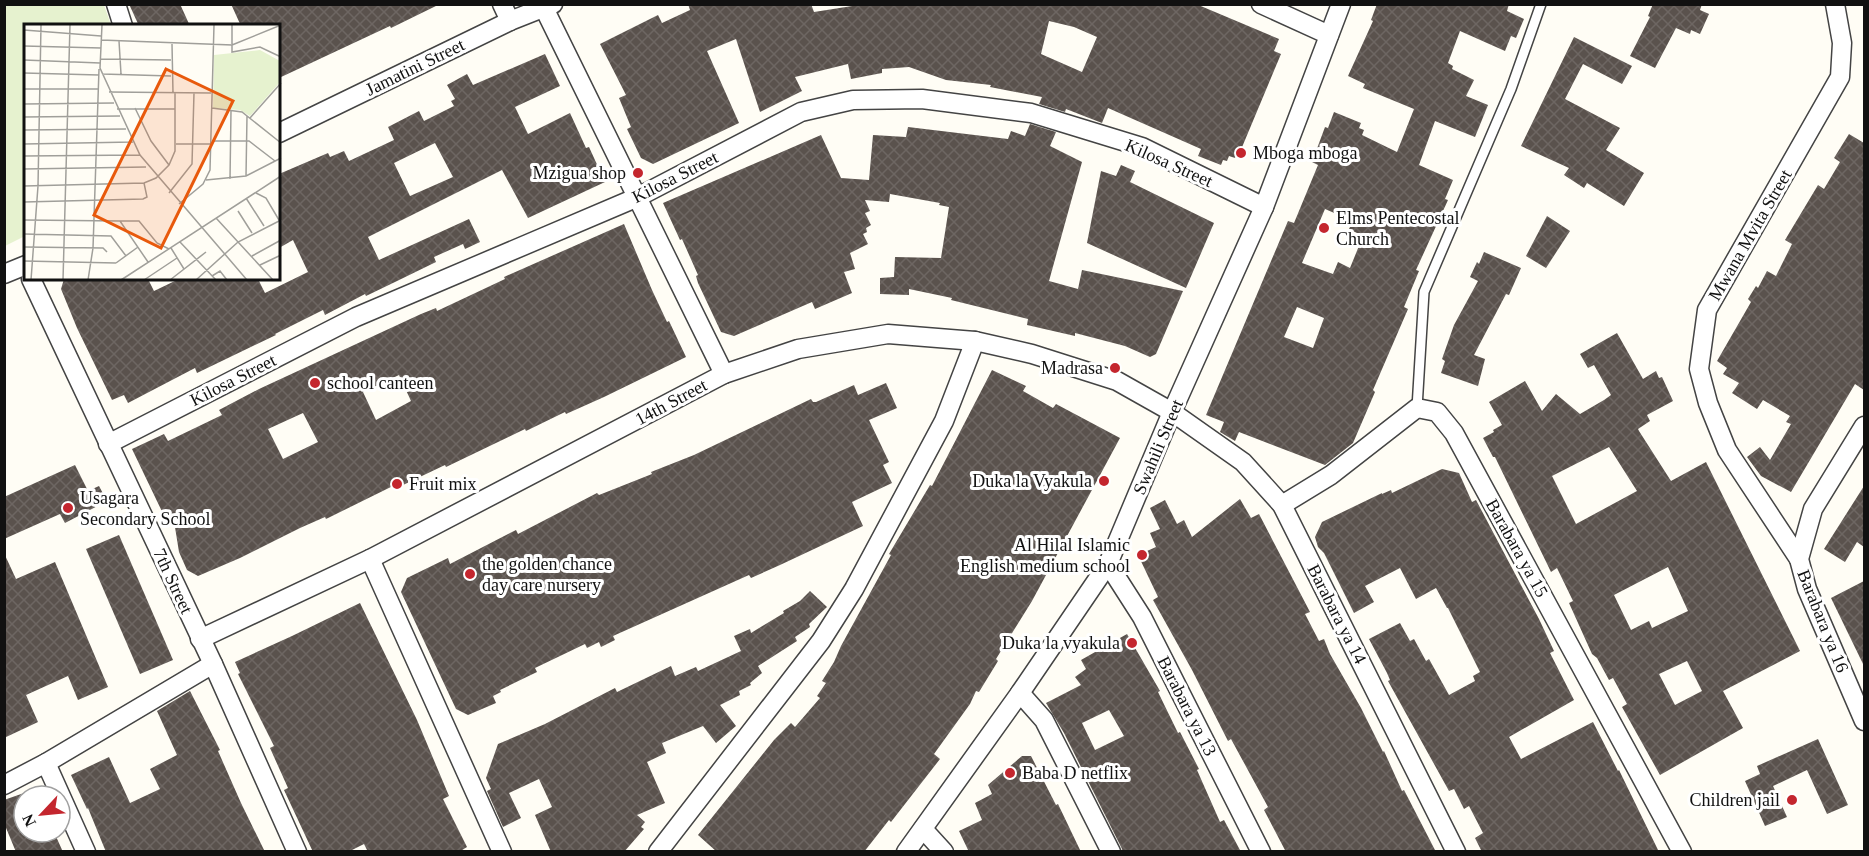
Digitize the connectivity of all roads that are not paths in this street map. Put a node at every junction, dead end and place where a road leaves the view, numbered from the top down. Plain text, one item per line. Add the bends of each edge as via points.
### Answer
1 (116, 4) edge
2 (1261, 4) edge
3 (1341, 4) edge
4 (1541, 4) edge
5 (1835, 4) edge
6 (549, 6) edge
7 (506, 13) edge
8 (122, 24) edge
9 (1329, 35) junction
10 (280, 132) edge
11 (638, 197) junction
12 (1264, 207) junction
13 (24, 265) edge
14 (4, 274) edge
15 (31, 280) edge
16 (975, 341) junction
17 (724, 374) junction
18 (1417, 408) junction
19 (1172, 412) junction
20 (1864, 426) edge
21 (108, 444) junction
22 (1282, 505) junction
23 (1799, 559) junction
24 (370, 560) junction
25 (1108, 564) junction
26 (200, 639) junction
27 (213, 663) junction
28 (1020, 693) junction
29 (1864, 721) edge
30 (46, 763) junction
31 (4, 785) edge
32 (924, 830) junction
33 (86, 852) edge
34 (297, 852) edge
35 (502, 852) edge
36 (658, 852) edge
37 (906, 852) edge
38 (944, 852) edge
39 (1111, 852) edge
40 (1261, 852) edge
41 (1456, 852) edge
42 (1682, 852) edge

1 - 8 street
2 - 9 street
3 - 9 street, Swahili Street
4 - 18 lane via 1511,89 1424,292
5 - 23 street, Mwana Mvita Street via 1842,44 1840,77 1707,310 1699,369 1727,450
6 - 7 street, Jamatini Street
6 - 11 street
7 - 10 street, Jamatini Street
9 - 12 street, Swahili Street
11 - 12 street, Kilosa Street via 801,112 853,100 922,99 1030,113 1142,147
11 - 17 street
11 - 21 street, Kilosa Street via 356,317
12 - 19 street, Swahili Street
13 - 14 street
15 - 21 street, 7th Street
16 - 17 street, 14th Street via 888,334 798,349
16 - 19 street, 14th Street via 1117,381
16 - 36 street via 944,421 854,589 821,641
17 - 24 street, 14th Street
18 - 22 street via 1331,475
18 - 42 street, Barabara ya 15 via 1437,412 1454,433
19 - 22 street, Barabara ya 14 via 1243,462
19 - 25 street, Swahili Street
20 - 23 street, Barabara ya 16 via 1813,509
21 - 26 street, 7th Street
22 - 41 street, Barabara ya 14
23 - 29 street, Barabara ya 16 via 1807,589
24 - 26 street, 14th Street
24 - 35 street
25 - 28 street, Swahili Street
25 - 40 street, Barabara ya 13 via 1142,617
26 - 27 street, 7th Street
27 - 30 street
27 - 34 street, 7th Street
28 - 32 street, Swahili Street
28 - 39 street via 1044,720
30 - 31 street
30 - 33 street
32 - 37 street, Swahili Street
32 - 38 street

